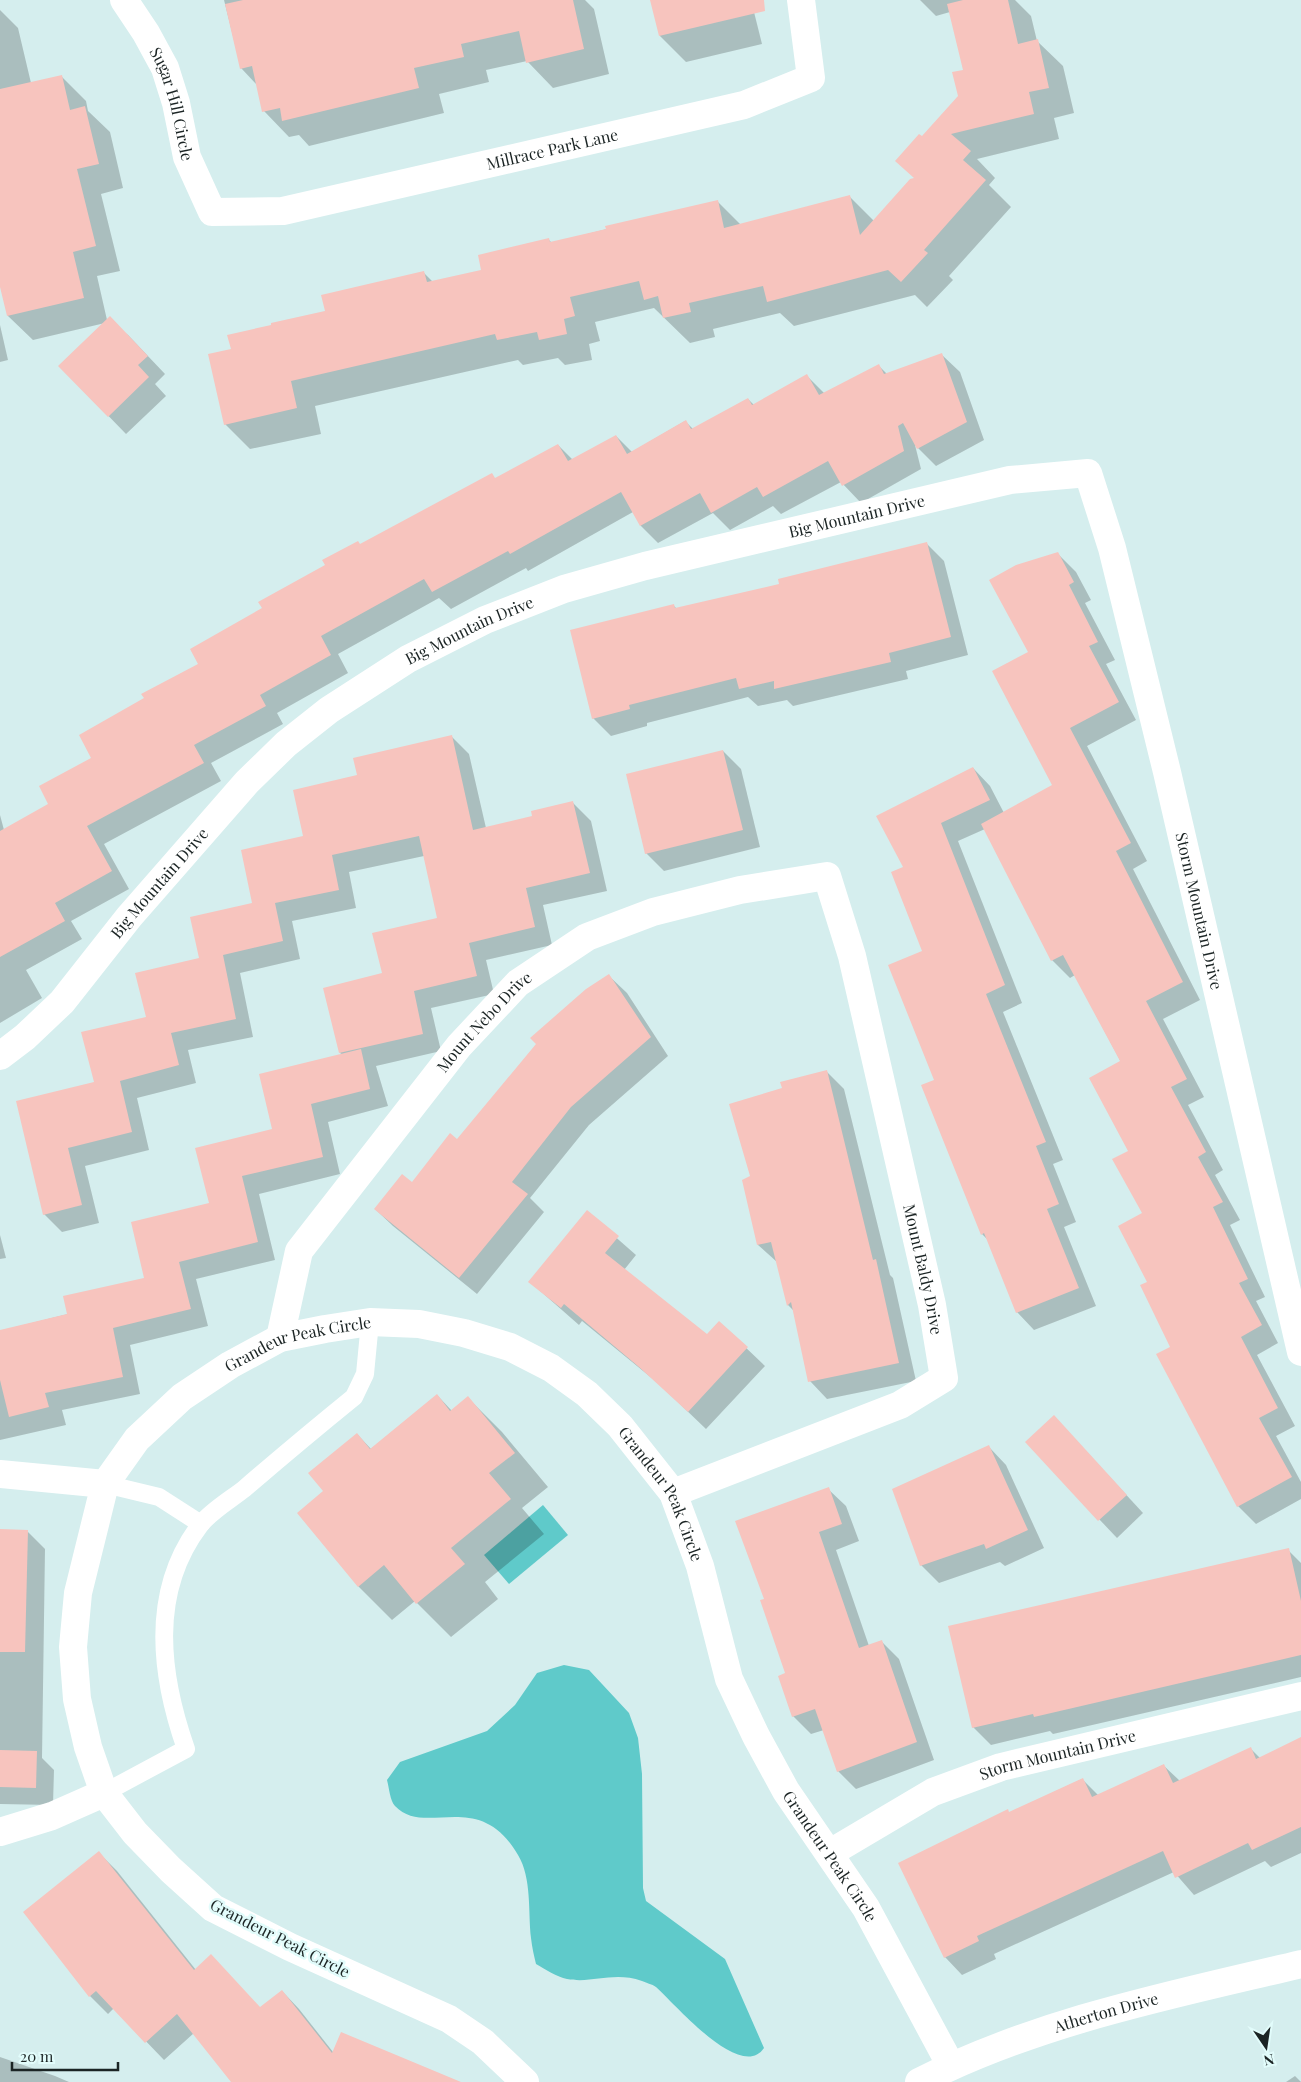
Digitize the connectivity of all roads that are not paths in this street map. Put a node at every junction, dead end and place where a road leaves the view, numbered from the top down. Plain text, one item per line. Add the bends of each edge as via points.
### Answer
1 (124, 0) edge
2 (801, 0) edge
3 (212, 212) joint
4 (1088, 472) joint
5 (827, 876) joint
6 (0, 1056) edge
7 (370, 1322) junction
8 (280, 1338) junction
9 (1301, 1352) edge
10 (0, 1474) edge
11 (105, 1484) junction
12 (673, 1493) junction
13 (201, 1524) junction
14 (1301, 1696) edge
15 (104, 1793) junction
16 (0, 1832) edge
17 (830, 1853) junction
18 (1301, 1964) edge
19 (951, 2066) junction
20 (510, 2077) edge
21 (919, 2082) edge

1 - 3 street, Sugar Hill Circle via 165,68 187,157
2 - 3 street, Millrace Park Lane via 811,78 744,105 283,211
4 - 6 street, Big Mountain Drive via 1010,480 645,566 564,589 485,620 408,659 329,710 286,744 248,782 129,917 62,1002
4 - 9 street, Storm Mountain Drive via 1112,548 1160,744
5 - 8 street, Mount Nebo Drive via 740,890 653,912 587,937 518,984 459,1046 298,1252
5 - 12 street, Mount Baldy Drive via 852,956 932,1305 944,1378 900,1405
7 - 8 street, Grandeur Peak Circle
7 - 12 street, Grandeur Peak Circle via 419,1324 464,1333 510,1347 551,1368 587,1394 620,1426
7 - 13 lane via 365,1374 354,1396
8 - 11 street, Grandeur Peak Circle via 230,1365 182,1397 137,1439
10 - 11 street
11 - 13 lane via 159,1497
11 - 15 street, Grandeur Peak Circle via 78,1592 73,1647 76,1699
12 - 17 street, Grandeur Peak Circle via 700,1566 729,1679 786,1791
13 - 15 lane via 182,1555 165,1605 163,1650 167,1686 186,1749
14 - 17 street, Storm Mountain Drive via 966,1778 932,1792
15 - 16 street via 52,1816
15 - 20 street, Grandeur Peak Circle via 135,1833 213,1908 290,1947 449,2018 483,2042
17 - 19 street, Grandeur Peak Circle via 866,1908
18 - 19 street, Atherton Drive via 1108,2010 1031,2034
19 - 21 street, Atherton Drive

